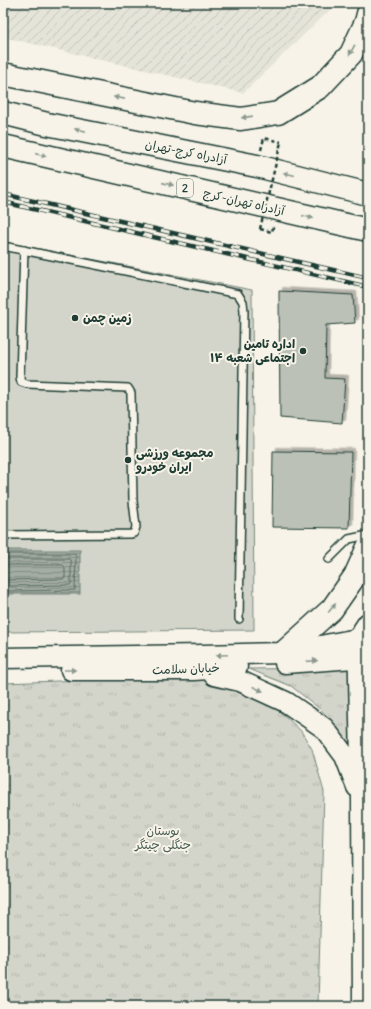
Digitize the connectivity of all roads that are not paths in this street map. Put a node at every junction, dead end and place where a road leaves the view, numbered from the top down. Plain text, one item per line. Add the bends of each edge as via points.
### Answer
1 (368, 14) edge
2 (3, 74) edge
3 (3, 113) edge
4 (3, 146) edge
5 (368, 194) edge
6 (368, 230) edge
7 (3, 246) edge
8 (24, 250) junction
9 (3, 535) edge
10 (368, 535) edge
11 (368, 547) edge
12 (329, 560) dead end
13 (239, 619) dead end
14 (364, 643) edge
15 (283, 653) junction
16 (3, 658) edge
17 (3, 670) edge
18 (194, 670) junction
19 (362, 799) junction
20 (363, 1006) edge

1 -> 2 main road via 351,54 320,87 278,113 241,119 195,113
5 -> 3 main road, آزادراه کرج-تهران via 257,166
4 -> 6 main road, آزادراه تهران-کرج / 2
7 - 8 lane
8 - 9 lane via 20,377 22,382 128,388 131,393 133,501 136,527 134,533 130,534
8 - 13 lane via 238,294 243,302
10 - 12 lane via 349,539
15 -> 11 main road via 332,609 355,576
14 - 15 main road, خیابان سلامت
18 -> 14 main road, خیابان سلامت
14 - 19 main road
15 -> 16 main road, خیابان سلامت
17 -> 18 main road, خیابان سلامت
18 -> 19 main road via 240,681 286,702 324,728 345,756
19 - 20 main road

